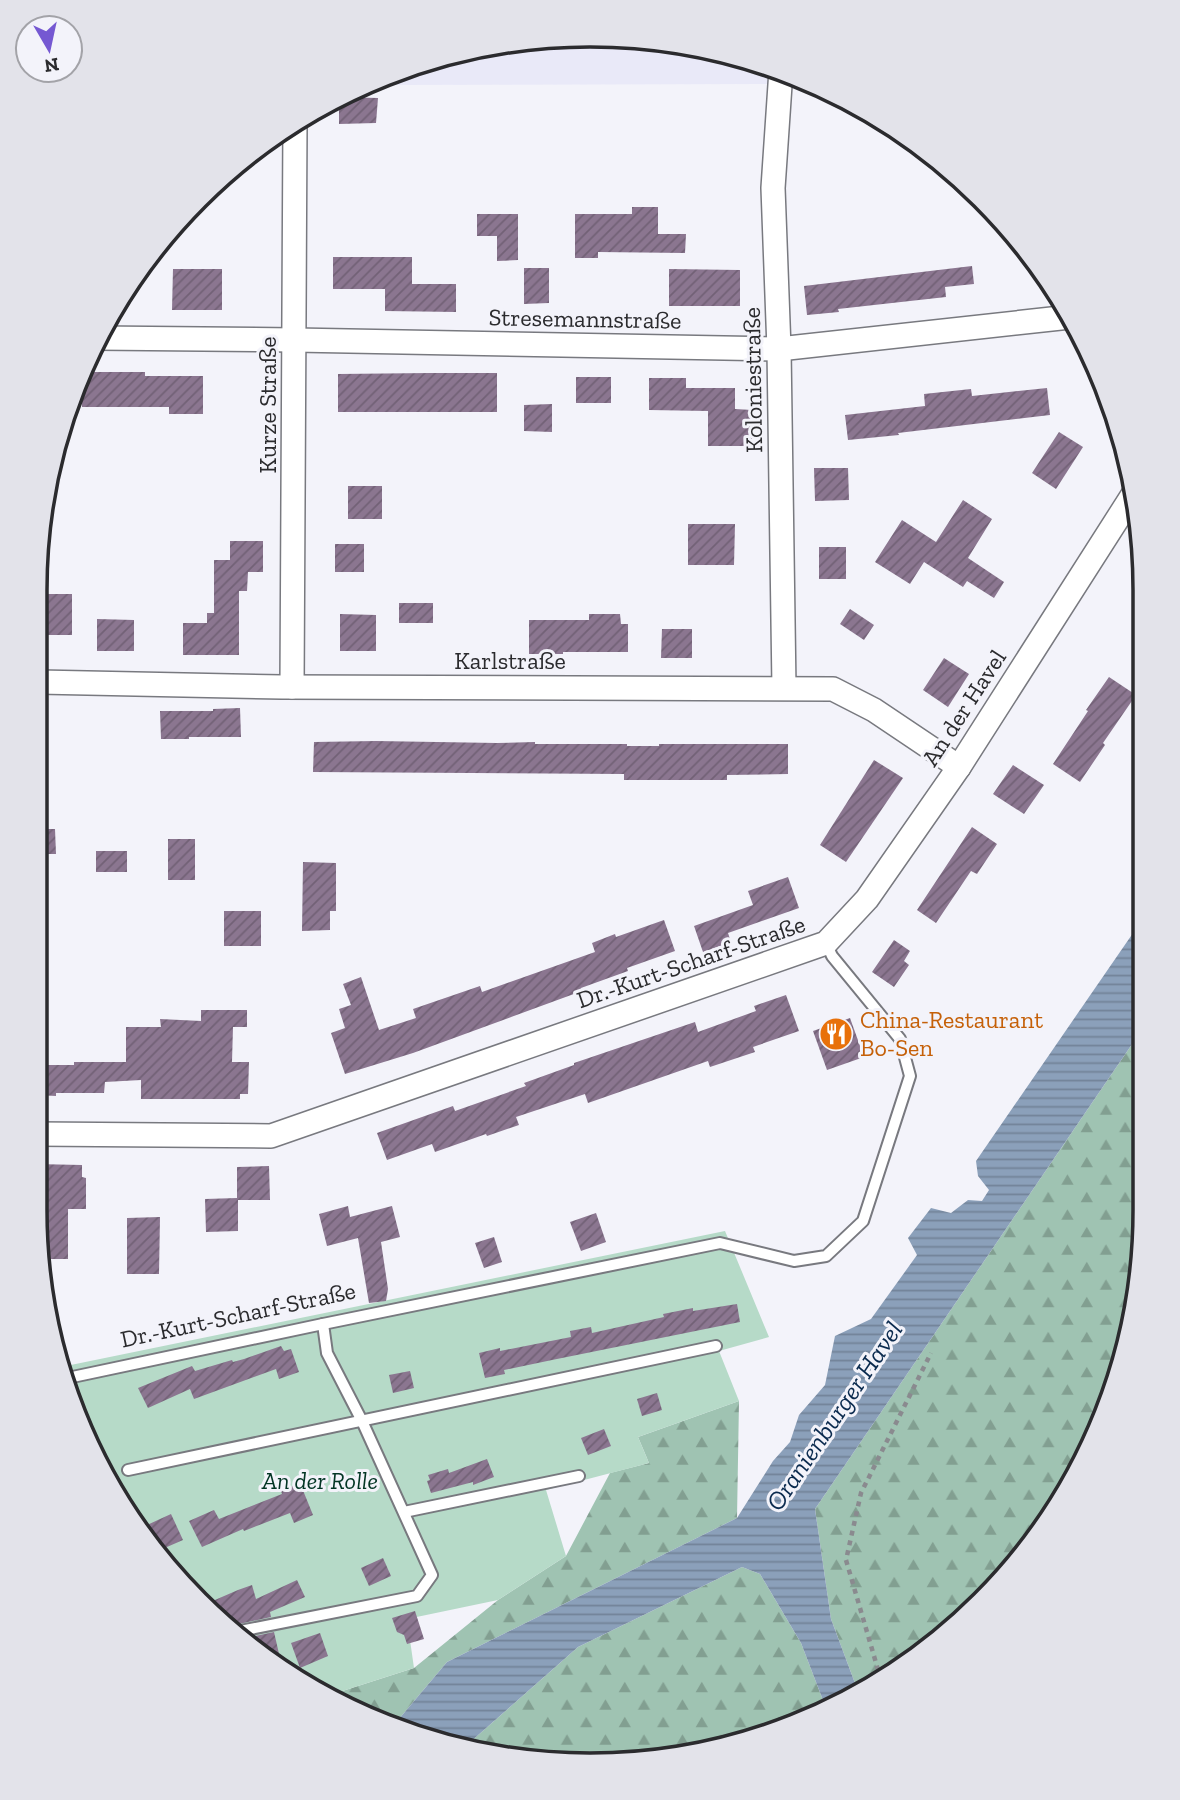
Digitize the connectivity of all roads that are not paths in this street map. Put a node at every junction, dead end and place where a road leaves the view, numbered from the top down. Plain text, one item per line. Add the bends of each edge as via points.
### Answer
1 (780, 82) edge
2 (295, 135) edge
3 (1059, 318) edge
4 (110, 338) edge
5 (295, 340) junction
6 (779, 349) junction
7 (1126, 506) edge
8 (47, 682) edge
9 (292, 687) junction
10 (785, 688) junction
11 (959, 767) junction
12 (827, 943) junction
13 (47, 1134) edge
14 (323, 1324) junction
15 (716, 1346) dead end
16 (74, 1377) edge
17 (362, 1421) junction
18 (128, 1471) dead end
19 (579, 1476) dead end
20 (404, 1512) junction
21 (246, 1630) edge

1 - 6 street, Koloniestraße via 773,188
2 - 5 street, Kurze Straße
3 - 6 street, Stresemannstraße
4 - 5 street, Stresemannstraße
5 - 6 street, Stresemannstraße
5 - 9 street, Kurze Straße
6 - 10 street, Koloniestraße
7 - 11 street, An der Havel
8 - 9 street, Karlstraße
9 - 10 street, Karlstraße
10 - 11 street, Karlstraße via 833,689 874,710
11 - 12 street, An der Havel via 867,900
12 - 13 street, Dr.-Kurt-Scharf-Straße via 271,1136
12 - 14 lane, Dr.-Kurt-Scharf-Straße via 832,956 900,1039 910,1076 863,1221 826,1256 794,1261 720,1243
14 - 16 lane, Dr.-Kurt-Scharf-Straße
14 - 17 lane via 327,1353
15 - 17 lane
17 - 18 lane
17 - 20 lane
19 - 20 lane
20 - 21 lane via 432,1575 417,1596

